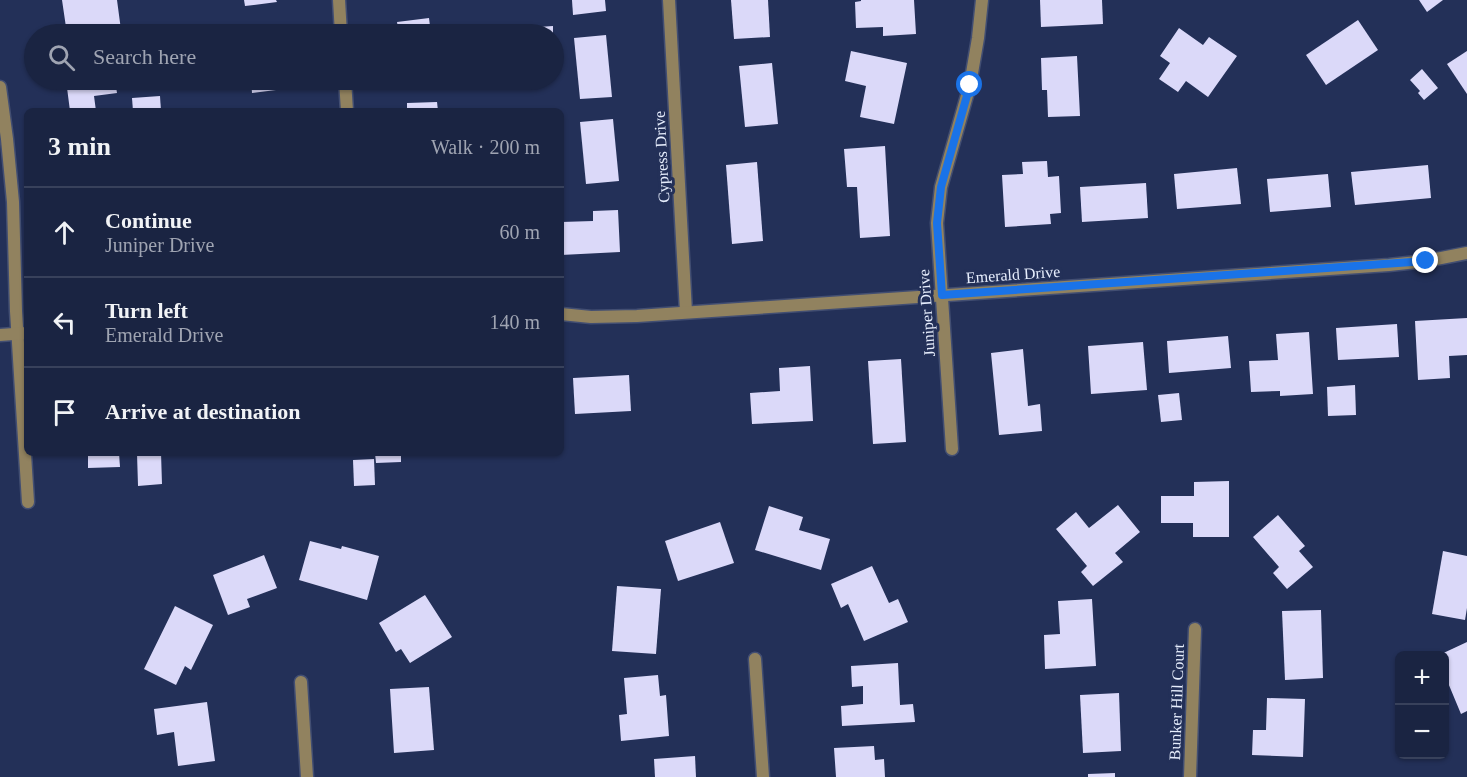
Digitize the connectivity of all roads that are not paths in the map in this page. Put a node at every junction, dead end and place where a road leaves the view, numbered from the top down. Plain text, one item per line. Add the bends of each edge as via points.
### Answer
1 (339, 0) edge
2 (669, 0) edge
3 (982, 0) edge
4 (340, 24) edge
5 (0, 87) edge
6 (346, 90) edge
7 (347, 108) edge
8 (1467, 253) edge
9 (942, 295) junction
10 (686, 312) junction
11 (564, 314) edge
12 (23, 334) edge
13 (0, 335) edge
14 (24, 368) edge
15 (952, 449) dead end
16 (27, 456) edge
17 (28, 502) dead end
18 (1195, 629) dead end
19 (755, 659) dead end
20 (301, 682) dead end
21 (307, 777) edge
22 (763, 777) edge
23 (1190, 777) edge

1 - 4 street
2 - 10 street, Cypress Drive
3 - 9 street, Juniper Drive via 970,85 941,187 937,223
5 - 12 street via 13,202 16,311
6 - 7 street
8 - 9 street, Emerald Drive via 1389,265
9 - 10 street, Emerald Drive
9 - 15 street, Juniper Drive
10 - 11 street, Emerald Drive
12 - 13 street
12 - 14 street
16 - 17 street
18 - 23 street, Bunker Hill Court
19 - 22 street
20 - 21 street

